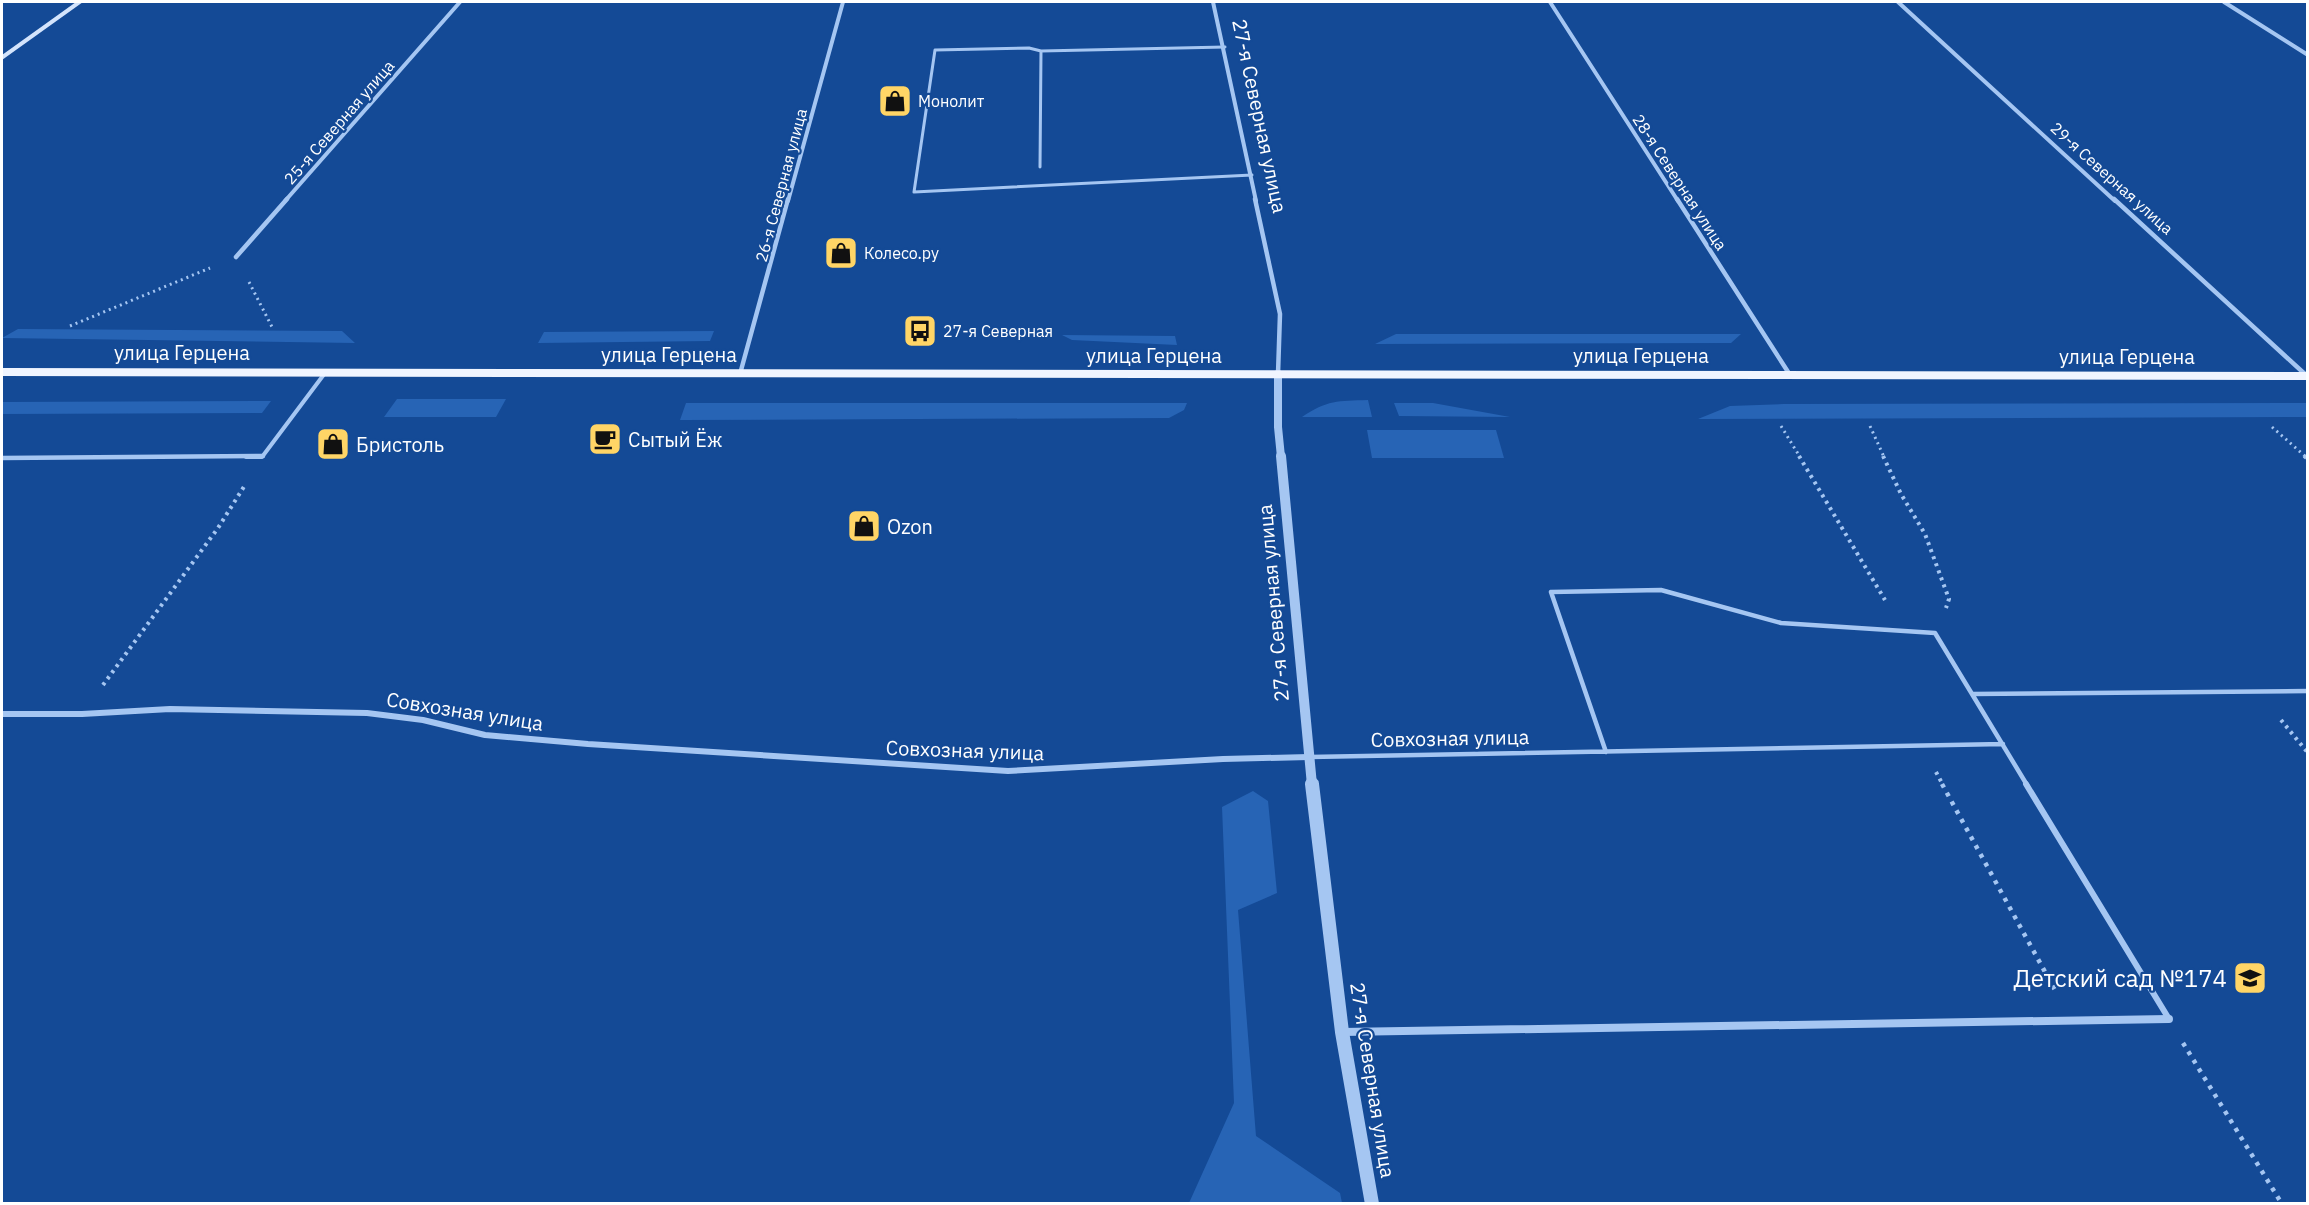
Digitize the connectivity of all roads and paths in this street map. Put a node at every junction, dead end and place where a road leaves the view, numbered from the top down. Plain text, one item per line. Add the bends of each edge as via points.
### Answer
1 (80, 2) edge
2 (460, 2) edge
3 (843, 2) edge
4 (1213, 2) edge
5 (1550, 2) edge
6 (1898, 2) edge
7 (2224, 2) edge
8 (1225, 47) junction
9 (1041, 51) junction
10 (2307, 55) edge
11 (2, 58) edge
12 (1040, 167) dead end
13 (1252, 175) junction
14 (236, 257) junction
15 (70, 326) dead end
16 (272, 327) dead end
17 (326, 371) junction
18 (2, 372) edge
19 (740, 374) junction
20 (1278, 374) junction
21 (1790, 375) junction
22 (2307, 375) edge
23 (1781, 426) dead end
24 (1870, 426) dead end
25 (2271, 427) dead end
26 (262, 457) junction
27 (2, 458) edge
28 (2307, 459) edge
29 (1904, 632) junction
30 (1935, 633) junction
31 (2307, 691) edge
32 (1972, 694) junction
33 (2, 714) edge
34 (82, 714) junction
35 (2003, 744) junction
36 (1921, 745) junction
37 (1606, 752) junction
38 (1309, 758) junction
39 (2169, 1019) junction
40 (2072, 1021) junction
41 (1342, 1032) junction
42 (1372, 1203) edge
43 (2282, 1203) edge

1 - 11 main road
2 - 14 street, 25-я Северная улица
3 - 19 street, 26-я Северная улица
4 - 8 street, 27-я Северная улица
5 - 21 street, 28-я Северная улица
6 - 22 street, 29-я Северная улица
7 - 10 street
8 - 9 lane
8 - 13 street, 27-я Северная улица
9 - 12 lane
9 - 13 lane via 935,50 914,192
13 - 20 street, 27-я Северная улица via 1280,314
14 - 15 path
14 - 16 path
17 - 18 main road, улица Герцена
17 - 19 main road, улица Герцена
17 - 26 lane
19 - 20 main road, улица Герцена
20 - 21 main road, улица Герцена
20 - 38 street, 27-я Северная улица via 1278,427
21 - 22 main road, улица Герцена
23 - 29 path
24 - 30 path via 1900,494 1925,534 1949,599
25 - 28 path
26 - 27 lane
26 - 34 path via 218,528
29 - 30 lane
29 - 37 lane via 1781,623 1661,590 1551,592
30 - 32 lane
31 - 32 lane
32 - 35 lane
33 - 34 street, Совхозная улица
34 - 38 street, Совхозная улица via 182,709 366,713 423,720 485,735 1008,771
35 - 36 lane, Совхозная улица
35 - 39 lane
36 - 37 lane, Совхозная улица
36 - 40 path
37 - 38 lane, Совхозная улица
38 - 41 street, 27-я Северная улица
39 - 40 street
39 - 43 path
40 - 41 street
41 - 42 street, 27-я Северная улица

